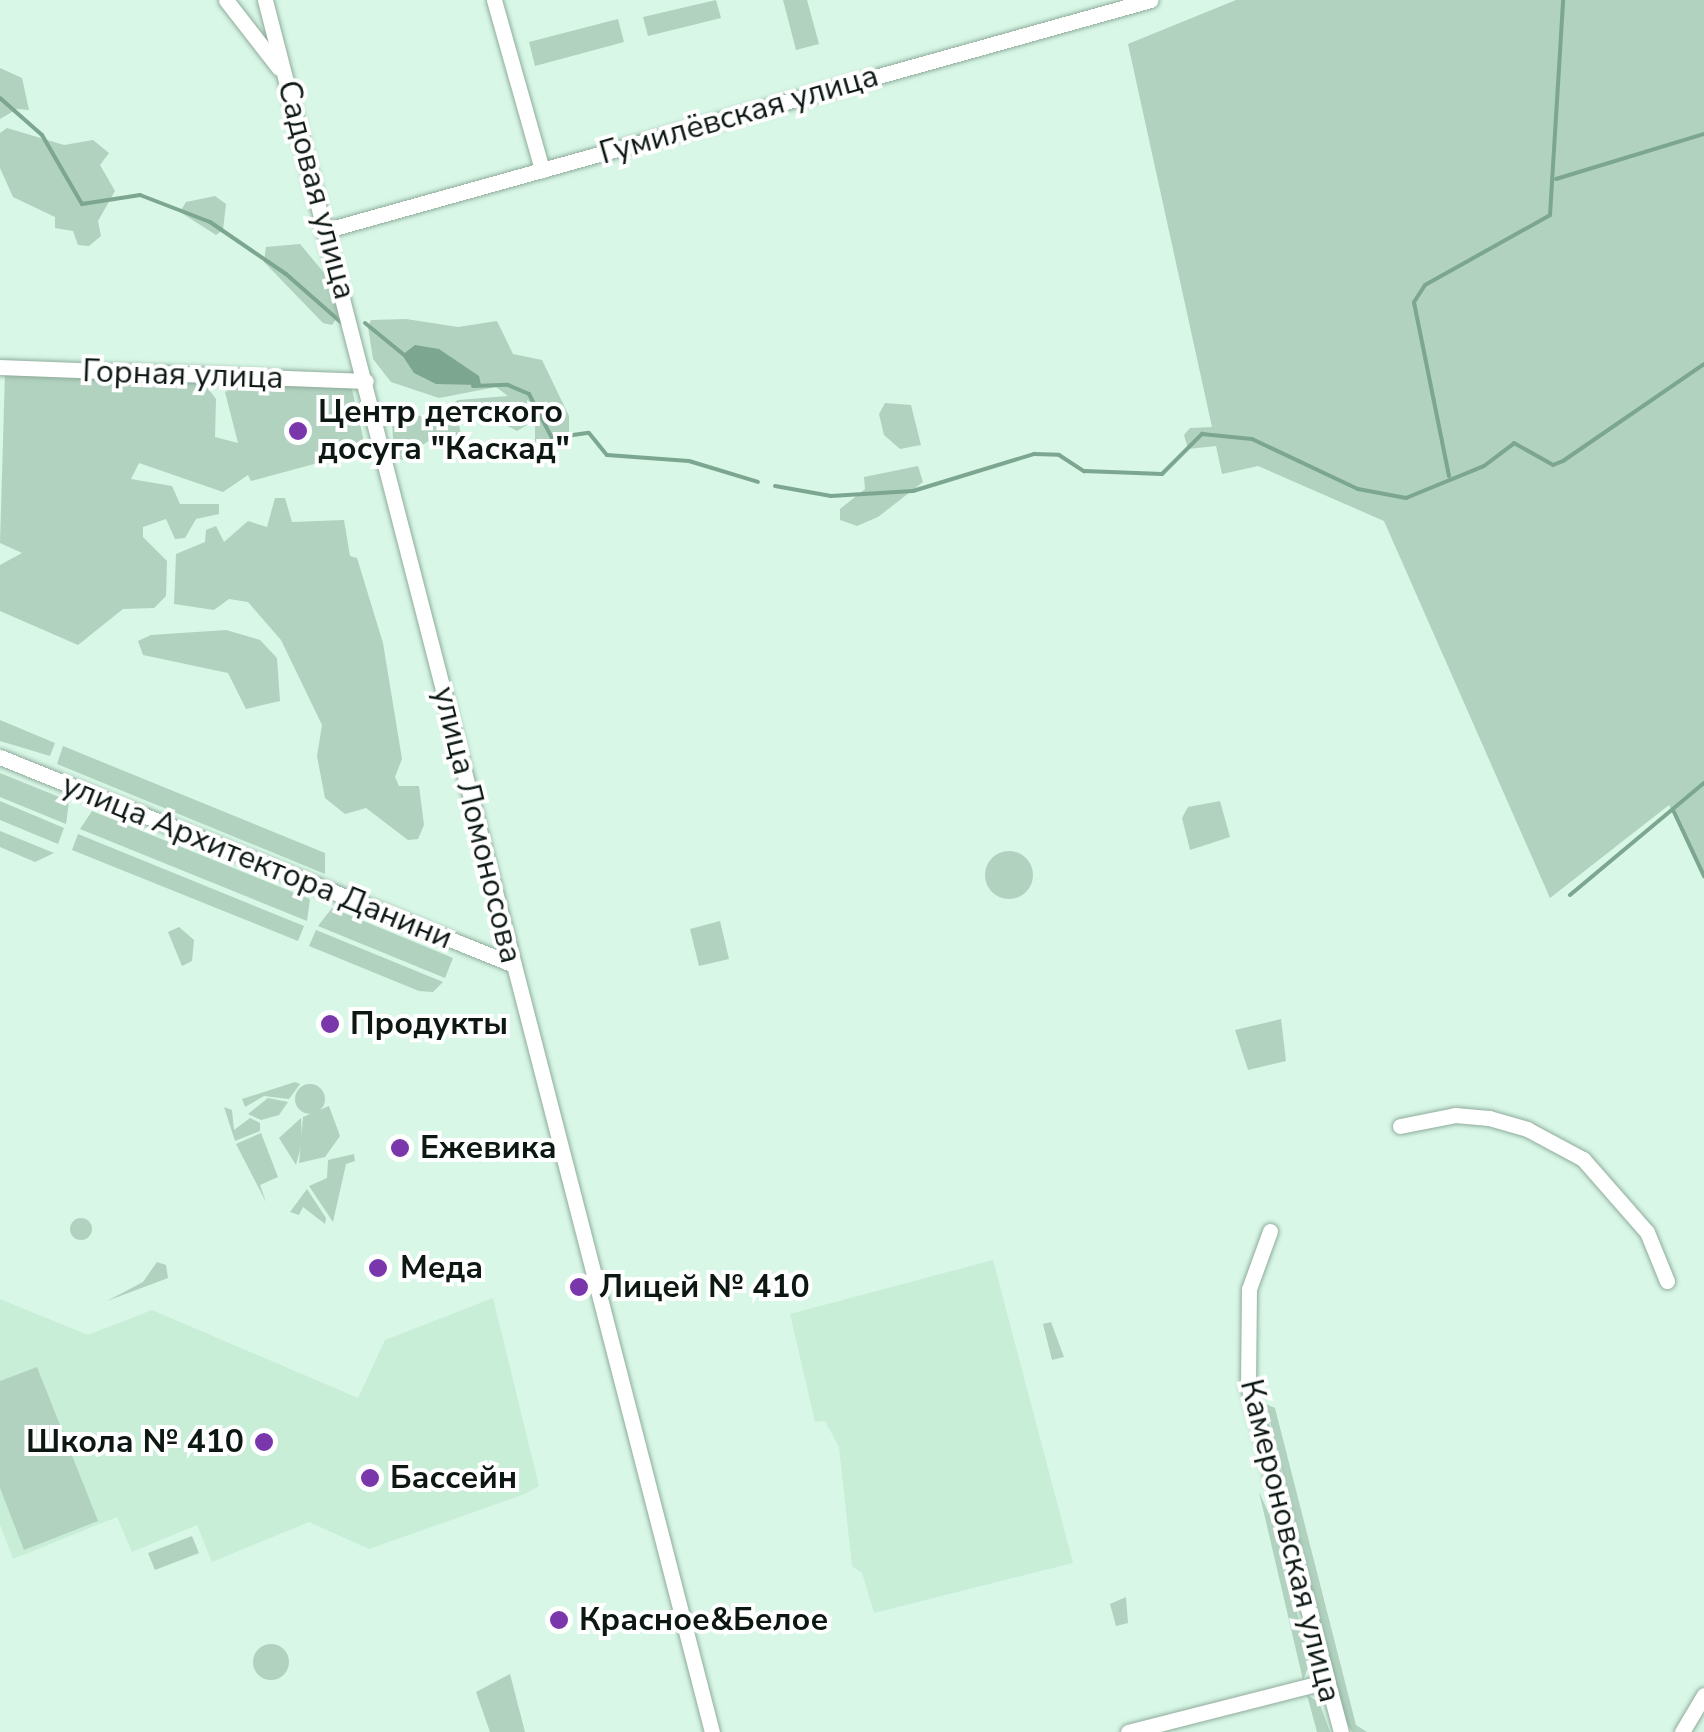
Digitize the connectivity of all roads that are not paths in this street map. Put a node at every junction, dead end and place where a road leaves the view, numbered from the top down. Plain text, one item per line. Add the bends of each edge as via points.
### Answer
1 (226, 0) edge
2 (265, 0) edge
3 (494, 0) edge
4 (1151, 0) edge
5 (286, 80) junction
6 (542, 170) junction
7 (327, 230) junction
8 (0, 367) edge
9 (366, 381) junction
10 (0, 757) edge
11 (514, 965) junction
12 (1400, 1126) dead end
13 (1270, 1231) dead end
14 (1666, 1281) dead end
15 (1324, 1682) junction
16 (1704, 1695) edge
17 (712, 1732) edge
18 (1128, 1732) edge
19 (1341, 1732) edge
20 (1682, 1732) edge

1 - 5 street
2 - 5 street, Садовая улица
3 - 6 street
4 - 6 street, Гумилёвская улица
5 - 7 street, Садовая улица
6 - 7 street, Гумилёвская улица
7 - 9 street, Садовая улица
8 - 9 street, Горная улица
9 - 11 street, улица Ломоносова
10 - 11 street, улица Архитектора Данини
11 - 17 street, улица Ломоносова
12 - 14 street via 1454,1115 1489,1118 1527,1128 1583,1159 1647,1232
13 - 15 street, Камероновская улица via 1249,1290 1248,1386
15 - 18 street
15 - 19 street, Камероновская улица
16 - 20 street

